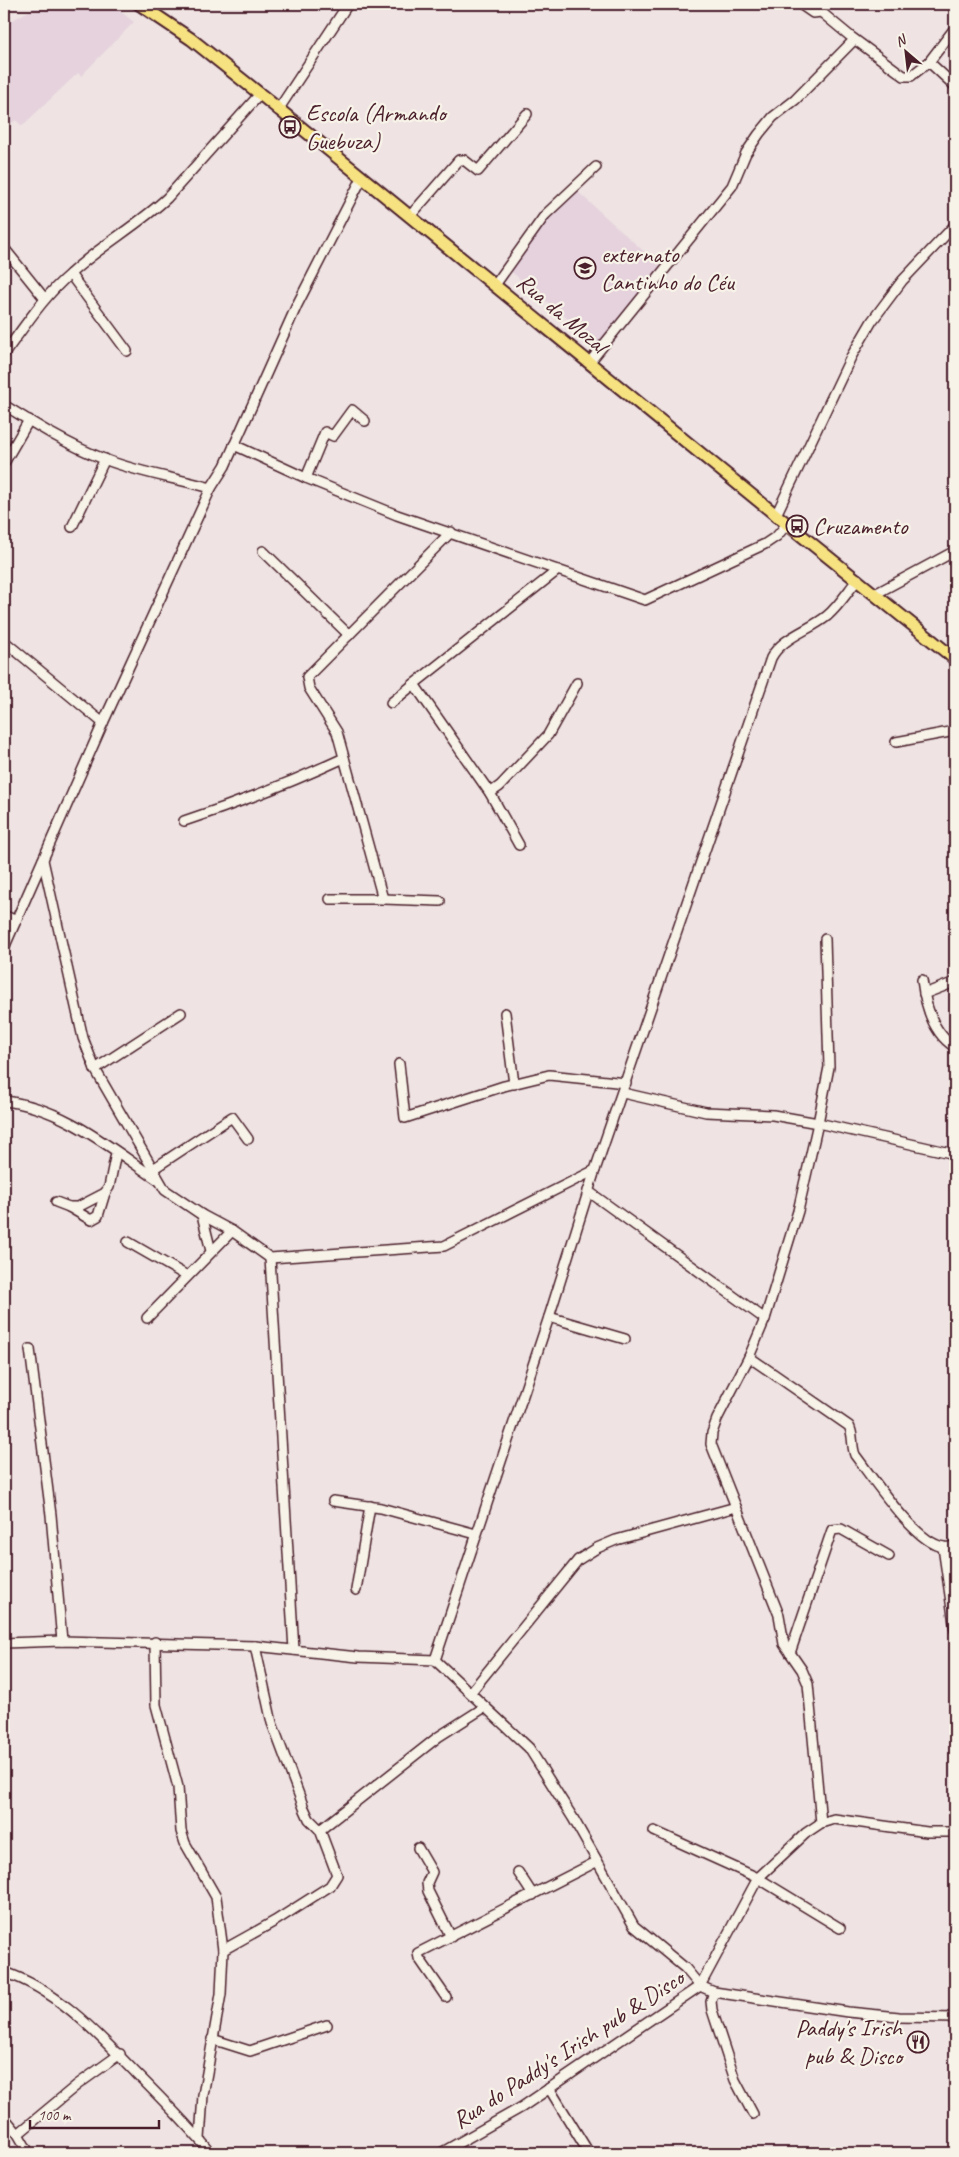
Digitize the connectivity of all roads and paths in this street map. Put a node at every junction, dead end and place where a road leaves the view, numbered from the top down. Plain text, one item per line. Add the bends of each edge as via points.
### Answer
1 (139, 4) edge
2 (348, 4) edge
3 (800, 4) edge
4 (955, 28) edge
5 (854, 40) junction
6 (929, 62) junction
7 (955, 86) edge
8 (260, 94) junction
9 (278, 110) junction
10 (527, 114) dead end
11 (596, 167) dead end
12 (362, 178) junction
13 (410, 216) junction
14 (955, 225) edge
15 (4, 248) edge
16 (70, 274) junction
17 (495, 285) junction
18 (44, 299) junction
19 (127, 351) dead end
20 (4, 354) edge
21 (589, 363) junction
22 (4, 404) edge
23 (29, 420) junction
24 (365, 421) dead end
25 (234, 445) junction
26 (105, 459) junction
27 (4, 463) edge
28 (306, 478) junction
29 (211, 488) junction
30 (776, 515) junction
31 (787, 524) junction
32 (72, 527) dead end
33 (451, 532) junction
34 (263, 551) dead end
35 (955, 551) edge
36 (558, 570) junction
37 (858, 579) junction
38 (876, 594) junction
39 (349, 635) junction
40 (4, 641) edge
41 (955, 658) edge
42 (577, 683) dead end
43 (414, 684) junction
44 (391, 703) dead end
45 (103, 723) junction
46 (955, 731) edge
47 (896, 742) dead end
48 (344, 758) junction
49 (490, 793) junction
50 (184, 821) dead end
51 (519, 845) dead end
52 (43, 860) junction
53 (330, 899) dead end
54 (383, 899) junction
55 (440, 901) dead end
56 (4, 915) edge
57 (16, 921) junction
58 (825, 939) dead end
59 (4, 948) edge
60 (922, 980) dead end
61 (955, 982) edge
62 (924, 994) junction
63 (181, 1012) dead end
64 (505, 1013) dead end
65 (955, 1047) edge
66 (399, 1064) dead end
67 (95, 1069) junction
68 (626, 1083) junction
69 (514, 1084) junction
70 (623, 1093) junction
71 (4, 1101) edge
72 (818, 1123) junction
73 (248, 1139) dead end
74 (116, 1153) junction
75 (955, 1154) edge
76 (153, 1169) junction
77 (595, 1170) junction
78 (160, 1181) junction
79 (588, 1191) junction
80 (105, 1193) junction
81 (56, 1202) dead end
82 (69, 1207) junction
83 (202, 1215) junction
84 (232, 1231) junction
85 (128, 1242) dead end
86 (211, 1251) junction
87 (270, 1258) junction
88 (187, 1276) junction
89 (549, 1317) junction
90 (147, 1318) dead end
91 (765, 1319) junction
92 (625, 1339) dead end
93 (30, 1349) dead end
94 (749, 1357) junction
95 (333, 1501) dead end
96 (370, 1506) junction
97 (736, 1507) junction
98 (476, 1534) junction
99 (955, 1546) edge
100 (943, 1547) junction
101 (889, 1556) dead end
102 (356, 1590) dead end
103 (955, 1630) edge
104 (62, 1641) junction
105 (155, 1642) junction
106 (4, 1643) edge
107 (256, 1646) junction
108 (294, 1650) junction
109 (790, 1653) junction
110 (435, 1660) junction
111 (471, 1692) junction
112 (485, 1707) junction
113 (821, 1823) junction
114 (320, 1830) junction
115 (654, 1831) dead end
116 (955, 1832) edge
117 (418, 1848) dead end
118 (596, 1862) junction
119 (518, 1872) dead end
120 (758, 1878) junction
121 (533, 1895) junction
122 (840, 1928) dead end
123 (451, 1936) junction
124 (224, 1950) junction
125 (4, 1972) edge
126 (700, 1986) junction
127 (714, 1992) junction
128 (446, 1997) dead end
129 (955, 2018) edge
130 (327, 2025) dead end
131 (212, 2039) junction
132 (120, 2054) junction
133 (549, 2088) junction
134 (753, 2114) dead end
135 (4, 2117) edge
136 (18, 2134) junction
137 (200, 2139) junction
138 (29, 2153) edge
139 (211, 2153) edge
140 (441, 2153) edge
141 (589, 2153) edge

1 - 8 main road, Rua da Mozal
2 - 9 street
3 - 5 street via 813,13 820,12
4 - 6 street
5 - 6 street via 904,76 911,76
5 - 21 street via 759,134 746,153 732,186
6 - 7 street
8 - 9 main road, Rua da Mozal
8 - 16 street via 160,205
9 - 12 main road, Rua da Mozal
10 - 13 street via 478,171 464,160 459,160
11 - 17 street via 545,215
12 - 13 main road, Rua da Mozal
12 - 25 street via 298,305
13 - 17 main road, Rua da Mozal
14 - 30 street via 902,281 872,322 851,357
15 - 18 street
16 - 18 street
16 - 19 street
17 - 21 main road, Rua da Mozal
18 - 20 street
21 - 30 main road, Rua da Mozal
22 - 23 street
23 - 26 street via 71,445
23 - 27 street
24 - 28 street via 352,410 333,436 325,432
25 - 28 street
25 - 29 street
26 - 29 street
26 - 32 street
28 - 33 street via 397,515
29 - 45 street
30 - 31 main road, Rua da Mozal
31 - 36 street via 765,544 645,600
31 - 37 main road, Rua da Mozal
33 - 36 street
33 - 39 street
34 - 39 street
35 - 38 street
36 - 43 street
37 - 38 main road, Rua da Mozal
37 - 68 street via 829,614 776,648 771,658
38 - 41 main road, Rua da Mozal
39 - 48 street via 307,678 309,688 337,732
40 - 45 street
42 - 49 street via 548,735
43 - 44 street
43 - 49 street
45 - 52 street
46 - 47 street
48 - 50 street via 287,784
48 - 54 street
49 - 51 street
52 - 57 street
52 - 67 street via 83,1038
53 - 54 street
54 - 55 street
56 - 57 street
57 - 59 street
58 - 72 street via 829,1067
60 - 62 street
61 - 62 street
62 - 65 street via 933,1022
63 - 67 street
64 - 69 street
66 - 69 street via 406,1118
67 - 76 street
68 - 69 street via 554,1075
68 - 70 street
70 - 72 street via 706,1112 773,1115
70 - 77 street
71 - 74 street via 64,1118
72 - 75 street
72 - 91 street via 798,1211
73 - 76 street via 232,1117
74 - 78 street
74 - 80 street
76 - 78 street
77 - 79 street
77 - 87 street via 444,1246
78 - 83 street via 173,1197
79 - 89 street
79 - 91 street
80 - 82 street via 78,1207
80 - 82 street via 98,1216 91,1220
81 - 82 street
83 - 84 street
83 - 86 street
84 - 86 street
84 - 87 street
85 - 88 street
86 - 88 street
87 - 108 street
88 - 90 street
89 - 92 street
89 - 98 street
91 - 94 street
93 - 104 street via 52,1515
94 - 97 street via 717,1419 710,1444
94 - 100 street via 849,1426 855,1455 911,1527
95 - 96 street
96 - 98 street
96 - 102 street
97 - 109 street via 779,1615 784,1644
97 - 111 street via 616,1540 587,1553
98 - 110 street
99 - 100 street
100 - 103 street
101 - 109 street via 841,1529 832,1530
104 - 105 street
104 - 106 street
105 - 107 street
105 - 124 street via 156,1705 178,1786 181,1831 216,1897
107 - 108 street
107 - 114 street via 272,1723 304,1808
108 - 110 street
109 - 113 street via 808,1684
110 - 111 street
111 - 112 street
112 - 114 street via 438,1737
112 - 118 street via 529,1748
113 - 116 street via 834,1819 927,1832
113 - 120 street
114 - 124 street via 337,1875 330,1886
115 - 120 street
117 - 123 street via 432,1872 427,1883 428,1891
118 - 121 street
118 - 126 street via 634,1926 685,1968
119 - 121 street
120 - 122 street
120 - 126 street
121 - 123 street
123 - 128 street via 418,1955
124 - 131 street via 221,1994
125 - 132 street via 45,1992 94,2029
126 - 127 street, Rua do Paddy's Irish pub & Disco
126 - 133 street, Rua do Paddy's Irish pub & Disco
127 - 129 street, Rua do Paddy's Irish pub & Disco via 848,2012
127 - 134 street via 712,2010 735,2080
130 - 131 street via 250,2051
131 - 137 street
132 - 136 street
132 - 137 street
133 - 140 street, Rua do Paddy's Irish pub & Disco
133 - 141 street
135 - 136 street
136 - 138 street
137 - 139 street

